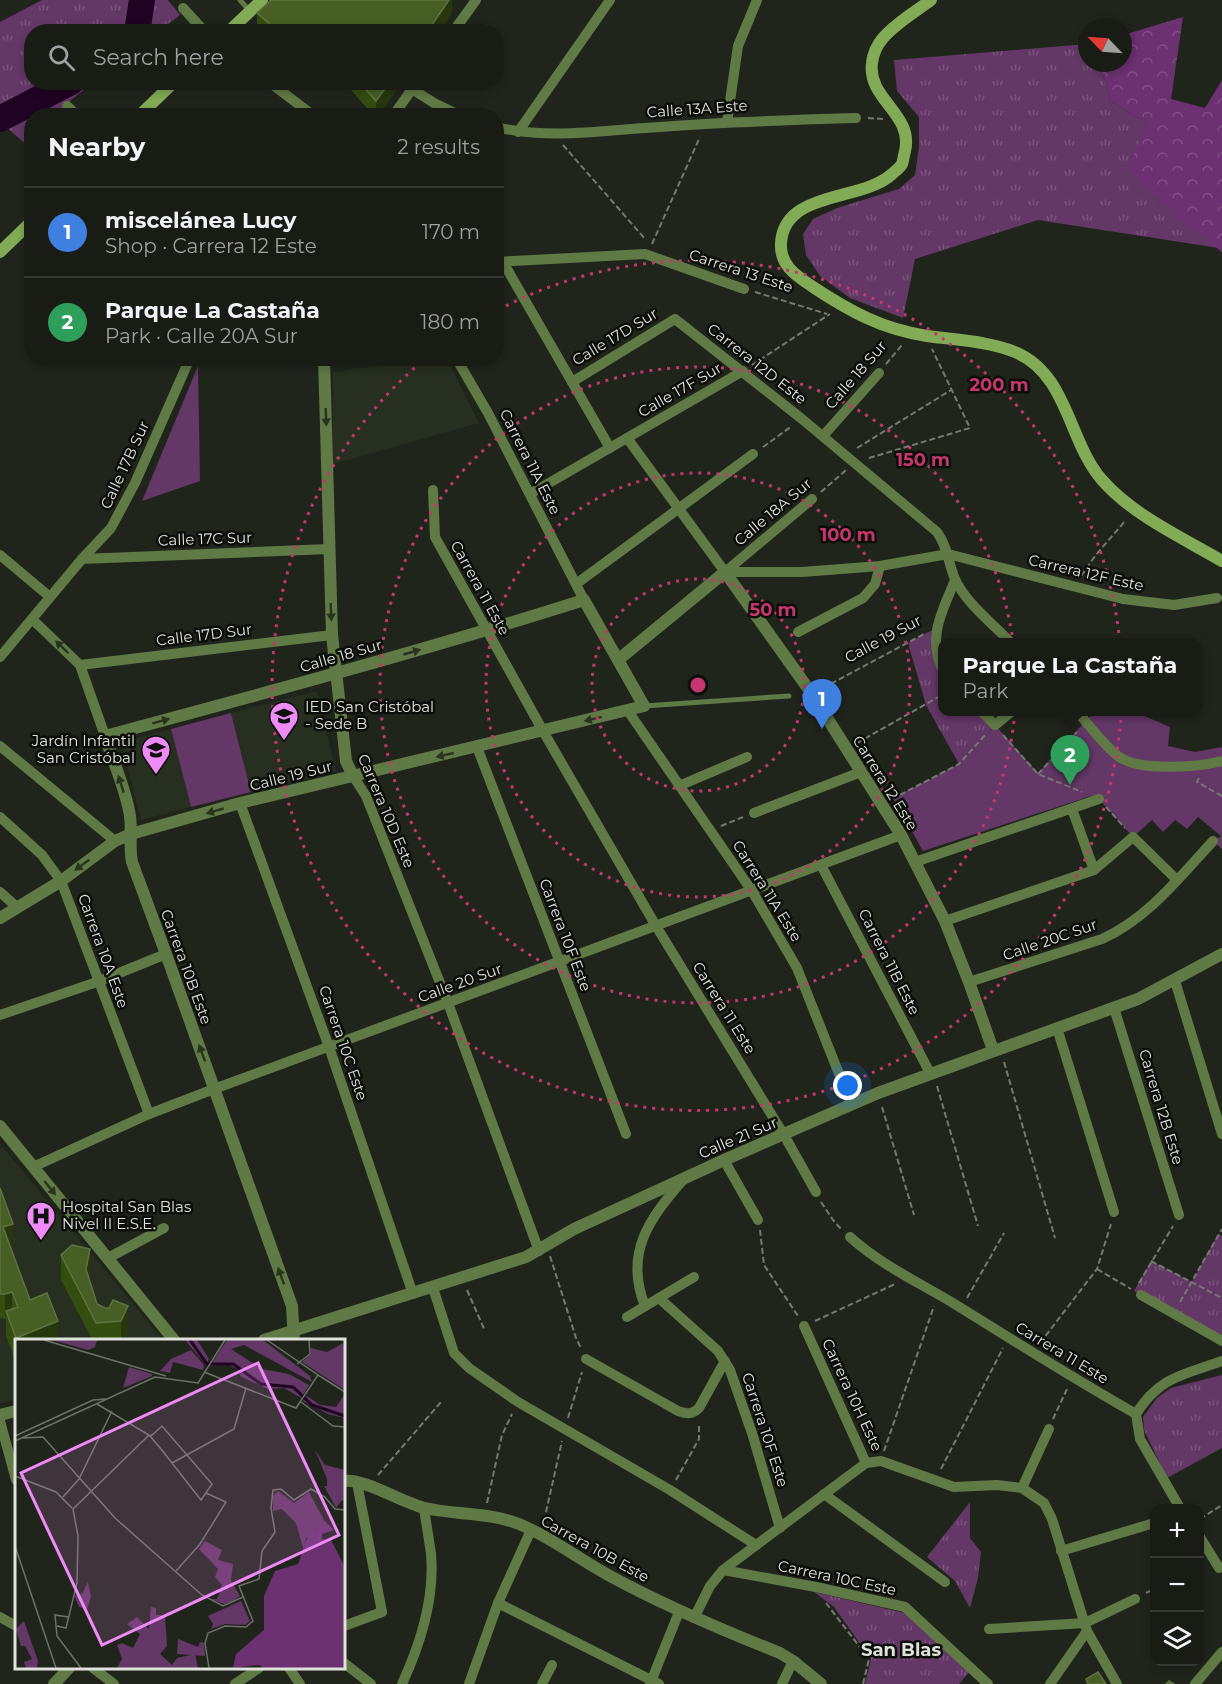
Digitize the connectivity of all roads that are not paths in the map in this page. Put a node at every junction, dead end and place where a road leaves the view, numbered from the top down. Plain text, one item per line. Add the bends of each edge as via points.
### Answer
1 (240, 0) edge
2 (262, 0) edge
3 (476, 0) edge
4 (610, 0) edge
5 (757, 0) edge
6 (931, 0) edge
7 (183, 8) dead end
8 (250, 11) junction
9 (198, 24) edge
10 (236, 24) edge
11 (459, 24) edge
12 (166, 90) edge
13 (280, 90) edge
14 (411, 90) edge
15 (419, 90) edge
16 (147, 108) edge
17 (303, 108) edge
18 (399, 108) edge
19 (444, 108) edge
20 (856, 118) road end
21 (727, 122) junction
22 (504, 129) edge
23 (518, 132) junction
24 (24, 229) edge
25 (0, 252) edge
26 (504, 262) edge
27 (504, 269) edge
28 (744, 289) road end
29 (675, 319) joint
30 (186, 366) edge
31 (324, 366) edge
32 (461, 366) edge
33 (743, 371) junction
34 (879, 373) road end
35 (572, 382) junction
36 (823, 436) junction
37 (627, 438) junction
38 (610, 448) junction
39 (753, 454) road end
40 (433, 490) dead end
41 (530, 494) junction
42 (812, 499) road end
43 (679, 509) junction
44 (329, 549) junction
45 (948, 554) junction
46 (0, 555) edge
47 (82, 559) junction
48 (1222, 561) edge
49 (880, 566) junction
50 (725, 572) junction
51 (955, 580) junction
52 (576, 584) junction
53 (50, 597) junction
54 (1217, 598) dead end
55 (584, 600) junction
56 (32, 619) junction
57 (487, 630) junction
58 (798, 632) dead end
59 (332, 635) junction
60 (1006, 638) edge
61 (938, 655) edge
62 (0, 657) edge
63 (618, 660) junction
64 (80, 665) junction
65 (335, 674) junction
66 (789, 696) dead end
67 (644, 706) junction
68 (628, 711) junction
69 (986, 716) edge
70 (1005, 716) edge
71 (1081, 716) edge
72 (543, 731) junction
73 (105, 736) junction
74 (0, 746) edge
75 (477, 747) junction
76 (747, 757) dead end
77 (1222, 761) edge
78 (861, 772) junction
79 (353, 776) junction
80 (681, 785) junction
81 (1099, 799) road end
82 (240, 804) junction
83 (1072, 809) junction
84 (754, 813) road end
85 (0, 818) edge
86 (131, 834) junction
87 (901, 835) junction
88 (115, 841) junction
89 (1213, 841) dead end
90 (915, 862) junction
91 (821, 865) junction
92 (1094, 870) junction
93 (1178, 880) junction
94 (61, 881) junction
95 (752, 891) junction
96 (0, 892) edge
97 (18, 908) junction
98 (0, 918) edge
99 (945, 921) junction
100 (656, 927) junction
101 (166, 954) junction
102 (1222, 954) edge
103 (560, 962) junction
104 (1175, 981) junction
105 (97, 982) junction
106 (969, 982) junction
107 (448, 1003) junction
108 (1114, 1008) junction
109 (0, 1015) edge
110 (1057, 1028) junction
111 (329, 1047) junction
112 (997, 1049) junction
113 (931, 1073) junction
114 (214, 1089) junction
115 (851, 1104) junction
116 (149, 1114) junction
117 (0, 1126) edge
118 (626, 1134) dead end
119 (1222, 1134) edge
120 (784, 1135) junction
121 (723, 1160) junction
122 (33, 1167) junction
123 (685, 1177) junction
124 (816, 1192) road end
125 (1114, 1212) road end
126 (1179, 1215) road end
127 (758, 1220) road end
128 (164, 1228) dead end
129 (850, 1237) road end
130 (543, 1248) junction
131 (108, 1258) junction
132 (694, 1277) dead end
133 (433, 1288) junction
134 (1137, 1293) road end
135 (413, 1294) junction
136 (659, 1298) junction
137 (645, 1306) junction
138 (627, 1317) dead end
139 (804, 1326) road end
140 (294, 1336) edge
141 (172, 1339) edge
142 (276, 1339) edge
143 (1222, 1341) edge
144 (586, 1359) road end
145 (725, 1361) junction
146 (1222, 1361) edge
147 (15, 1411) edge
148 (1136, 1414) junction
149 (0, 1415) edge
150 (0, 1421) edge
151 (1049, 1429) road end
152 (866, 1463) junction
153 (15, 1476) edge
154 (352, 1481) edge
155 (1022, 1488) junction
156 (824, 1494) junction
157 (1177, 1504) edge
158 (424, 1508) junction
159 (1150, 1524) edge
160 (780, 1528) junction
161 (536, 1533) junction
162 (1204, 1544) edge
163 (756, 1545) junction
164 (1061, 1551) junction
165 (1219, 1568) dead end
166 (723, 1570) junction
167 (945, 1582) dead end
168 (1135, 1599) dead end
169 (498, 1603) junction
170 (679, 1612) junction
171 (694, 1618) junction
172 (345, 1626) edge
173 (1086, 1627) junction
174 (989, 1629) dead end
175 (1222, 1652) edge
176 (793, 1661) junction
177 (345, 1664) edge
178 (552, 1665) dead end
179 (68, 1669) edge
180 (94, 1669) edge
181 (258, 1669) edge
182 (290, 1669) edge
183 (653, 1683) edge
184 (54, 1684) edge
185 (114, 1684) edge
186 (235, 1684) edge
187 (300, 1684) edge
188 (371, 1684) edge
189 (402, 1684) edge
190 (469, 1684) edge
191 (542, 1684) edge
192 (782, 1684) edge
193 (821, 1684) edge
194 (988, 1684) edge
195 (1050, 1684) edge
196 (1117, 1684) edge
197 (1195, 1684) edge

1 - 8 lane
2 - 8 main road
3 - 11 street
4 - 23 street
5 - 21 street via 738,46
6 - 48 main road via 882,39 872,60 873,83 901,120 907,135 902,165 878,184 799,211 782,234 782,256 788,268 842,306 880,325 1004,348 1033,362 1054,387 1090,465 1111,490 1136,511
7 - 9 street
8 - 10 main road
12 - 16 main road
13 - 17 street
14 - 18 street
15 - 19 street
20 - 21 street, Calle 13A Este
21 - 23 street, Calle 13A Este via 554,134
22 - 23 street, Calle 13A Este
24 - 25 main road
26 - 28 street, Carrera 13 Este via 648,250
27 - 35 street
29 - 33 street, Carrera 12D Este
29 - 35 street, Calle 17D Sur
30 - 47 street, Calle 17B Sur via 122,509 111,528
31 -> 44 street, Carrera 10D Este
32 - 41 street, Carrera 11A Este
33 - 36 street, Carrera 12D Este
33 - 37 street, Calle 17F Sur
34 - 36 street, Calle 18 Sur
35 - 38 street
36 - 45 street, Carrera 12D Este via 937,532
37 - 38 street, Calle 17F Sur
37 - 43 street, Carrera 12 Este
38 - 41 street, Calle 17F Sur
39 - 43 street
40 - 57 street, Carrera 11 Este via 435,537
41 - 52 street, Carrera 11A Este
42 - 50 street, Calle 18A Sur
43 - 50 street, Carrera 12 Este
43 - 52 street
44 - 47 street, Calle 17C Sur
44 -> 59 street, Carrera 10D Este
45 - 49 street
45 - 51 street, Carrera 12D Este
45 - 54 street, Carrera 12F Este via 1123,599 1174,605
46 - 53 street
47 - 53 street, Calle 17B Sur
49 - 50 street
49 - 58 street via 868,594
50 - 63 street, Calle 18A Sur
50 - 78 street, Carrera 12 Este via 812,694
51 - 60 street, Carrera 12D Este
51 - 61 street via 936,628
52 - 55 street, Carrera 11A Este
53 - 56 street, Calle 17B Sur
55 - 57 street, Calle 18 Sur
55 - 63 street, Carrera 11A Este
56 - 62 street, Calle 17B Sur
64 -> 56 street, Carrera 10B Este
65 -> 57 street, Calle 18 Sur
57 - 72 street, Carrera 11 Este
59 - 64 street, Calle 17D Sur
59 - 65 street, Carrera 10D Este
63 - 67 street, Carrera 11A Este
64 - 73 street, Carrera 10B Este
73 -> 65 street, Calle 18 Sur
65 - 79 street, Carrera 10D Este via 346,761
66 - 67 lane, Calle 19 Sur
67 - 68 street, Calle 19 Sur
68 -> 72 street, Calle 19 Sur
68 - 80 street, Carrera 11A Este
69 - 70 street via 995,725
71 - 77 street via 1113,752 1133,764
72 - 75 street, Calle 19 Sur
72 - 100 street, Carrera 11 Este
86 -> 73 street, Carrera 10B Este via 127,803
74 - 88 street
75 -> 79 street, Calle 19 Sur
75 - 103 street, Carrera 10F Este
76 - 80 street
78 - 84 street
78 - 87 street, Carrera 12 Este
79 - 82 street, Calle 19 Sur
79 - 107 street, Carrera 10D Este via 366,796
80 - 95 street, Carrera 11A Este
81 - 83 street
82 -> 86 street, Calle 19 Sur
82 - 111 street, Carrera 10C Este
83 - 90 street
83 - 92 street
85 - 94 street, Carrera 10A Este via 42,855
86 - 88 street, Calle 19 Sur
86 - 101 street, Carrera 10B Este via 132,862
87 - 90 street, Carrera 12 Este
87 - 91 street, Calle 20 Sur
88 -> 94 street, Calle 19 Sur
89 - 93 street, Calle 20C Sur
90 - 99 street, Carrera 12 Este
91 - 95 street, Calle 20 Sur
91 - 113 street, Carrera 11B Este
92 - 93 street via 1133,837
92 - 99 street
93 - 106 street, Calle 20C Sur via 1143,914 1112,934
94 - 97 street, Calle 19 Sur
94 - 105 street, Carrera 10A Este
95 - 100 street, Calle 20 Sur
95 - 115 street, Carrera 11A Este via 796,968
96 - 97 street
97 - 98 street, Calle 19 Sur
99 - 106 street, Carrera 12 Este
100 - 103 street, Calle 20 Sur
100 - 120 street, Carrera 11 Este
101 - 105 street
114 -> 101 street, Carrera 10B Este
102 - 104 street, Calle 21 Sur
103 - 107 street, Calle 20 Sur
103 - 118 street, Carrera 10F Este
104 - 108 street, Calle 21 Sur
104 - 119 street
105 - 109 street
105 - 116 street, Carrera 10A Este
106 - 112 street, Carrera 12 Este
107 - 111 street, Calle 20 Sur
107 - 130 street, Carrera 10D Este
108 - 110 street, Calle 21 Sur
108 - 126 street, Carrera 12B Este
110 - 112 street, Calle 21 Sur
110 - 125 street
111 - 114 street, Calle 20 Sur
111 - 135 street, Carrera 10C Este
112 - 113 street, Calle 21 Sur
113 - 115 street, Calle 21 Sur
114 - 116 street, Calle 20 Sur
140 -> 114 street, Carrera 10B Este via 292,1306
115 - 120 street, Calle 21 Sur
116 - 122 street, Calle 20 Sur
117 - 122 street
120 - 121 street, Calle 21 Sur
120 - 124 street, Carrera 11 Este
121 - 123 street, Calle 21 Sur
121 - 127 street
122 -> 131 street
123 - 130 street, Calle 21 Sur via 574,1229
123 - 137 street via 648,1227 637,1261 636,1277
128 - 131 street
129 - 148 street, Carrera 11 Este via 875,1258
130 - 133 street, Calle 21 Sur via 517,1261
131 - 141 street
132 - 136 street
133 - 135 street, Calle 21 Sur
133 - 163 street via 458,1359 518,1402
134 - 143 street
135 - 140 street, Calle 21 Sur
136 - 137 street
136 - 145 street, Carrera 10F Este
137 - 138 street
139 - 152 street, Carrera 10H Este
140 - 142 street, Calle 21 Sur
144 - 145 street via 687,1414 699,1408
145 - 160 street, Carrera 10F Este via 752,1433
146 - 148 street via 1160,1385
147 - 149 street
148 - 157 street via 1145,1451
150 - 153 street
151 - 155 street
152 - 155 street, Carrera 10H Este via 881,1461 963,1488
152 - 156 street
154 - 158 street, Carrera 10B Este
154 - 172 street via 382,1612
155 - 164 street via 1037,1497 1048,1511
156 - 160 street
156 - 167 street
158 - 161 street, Carrera 10B Este via 500,1518
158 - 189 street via 431,1556 429,1604 417,1651
159 - 164 street
160 - 163 street
161 - 169 street
161 - 170 street, Carrera 10B Este
162 - 165 street
163 - 166 street
164 - 173 street
166 - 171 street
166 - 194 street, Carrera 10C Este via 905,1607
168 - 173 street
169 - 183 street
169 - 190 street
170 - 171 street, Carrera 10B Este
170 - 183 street
171 - 176 street, Carrera 10B Este
173 - 174 street
173 - 195 street
173 - 196 street
175 - 197 street
176 - 192 street
176 - 193 street, Carrera 10B Este
177 - 188 street
178 - 191 street
179 - 184 street
180 - 185 street
181 - 186 street
182 - 187 street

